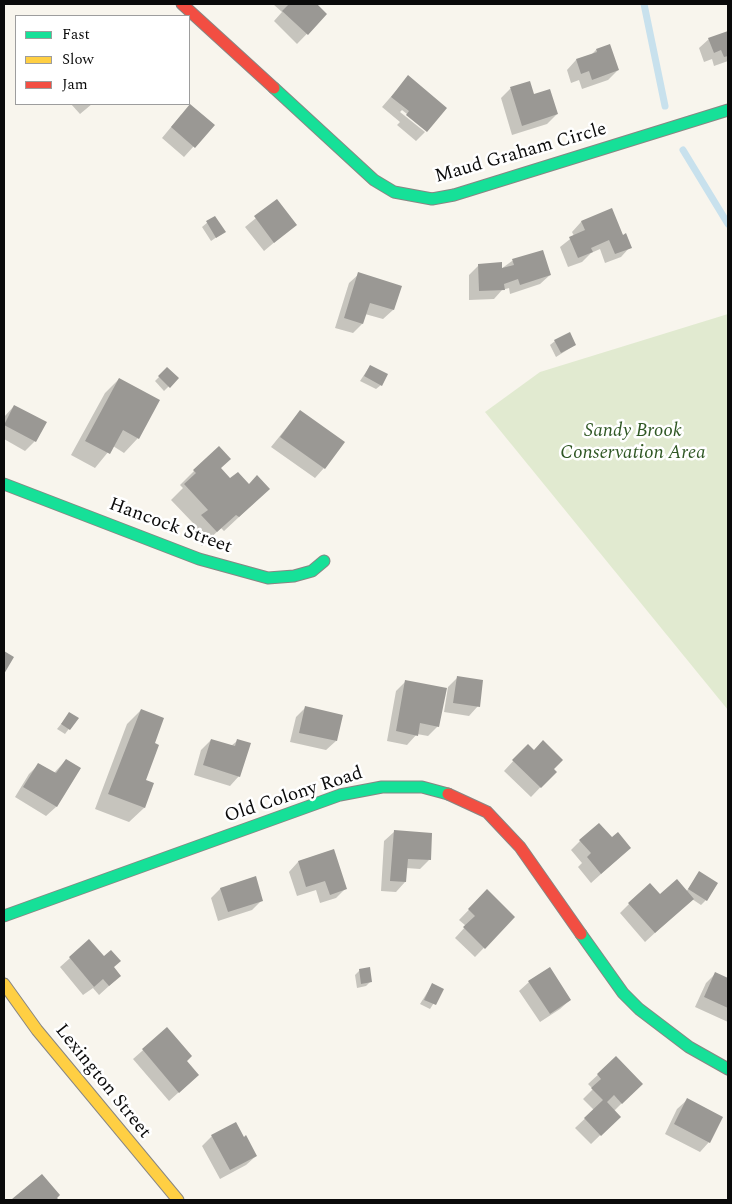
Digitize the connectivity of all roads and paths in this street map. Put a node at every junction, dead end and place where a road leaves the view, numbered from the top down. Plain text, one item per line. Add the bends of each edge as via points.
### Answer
1 (182, 4) edge
2 (728, 110) edge
3 (4, 484) edge
4 (324, 561) dead end
5 (4, 916) edge
6 (4, 984) edge
7 (728, 1069) edge
8 (178, 1200) edge

1 - 2 street, Maud Graham Circle via 374,180 408,196 432,199 454,195
3 - 4 street, Hancock Street via 200,559 268,578 303,574
5 - 7 street, Old Colony Road via 340,796 382,787 422,787 454,795 486,812 520,847 628,998 689,1047
6 - 8 street, Lexington Street via 37,1030

